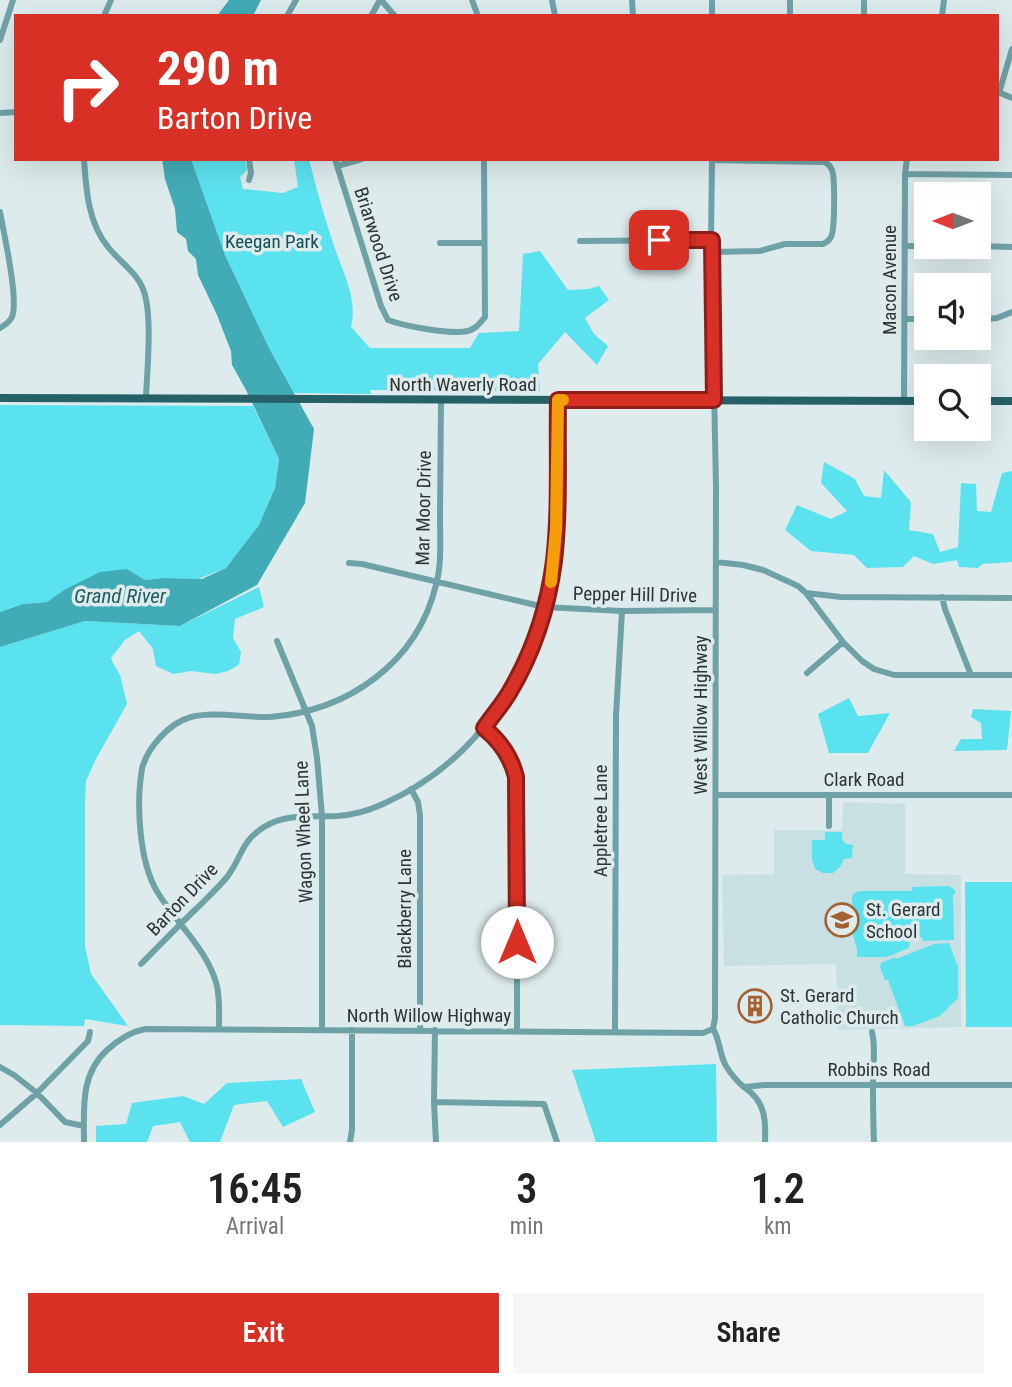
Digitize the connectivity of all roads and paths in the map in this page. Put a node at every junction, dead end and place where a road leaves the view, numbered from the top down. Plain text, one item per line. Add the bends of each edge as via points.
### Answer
1 (13, 0) edge
2 (381, 0) edge
3 (394, 14) edge
4 (0, 40) edge
5 (1012, 49) edge
6 (999, 90) edge
7 (84, 161) edge
8 (249, 161) edge
9 (484, 161) edge
10 (712, 161) edge
11 (817, 161) edge
12 (907, 161) edge
13 (336, 162) edge
14 (905, 174) junction
15 (1012, 175) edge
16 (250, 180) dead end
17 (0, 212) edge
18 (712, 240) junction
19 (580, 241) dead end
20 (440, 243) dead end
21 (484, 243) junction
22 (906, 246) junction
23 (914, 246) edge
24 (991, 246) edge
25 (1012, 247) edge
26 (712, 252) junction
27 (1012, 312) edge
28 (905, 319) junction
29 (914, 319) edge
30 (991, 319) edge
31 (0, 328) edge
32 (0, 398) edge
33 (146, 398) junction
34 (441, 400) junction
35 (558, 400) junction
36 (714, 400) junction
37 (904, 401) junction
38 (914, 401) edge
39 (991, 401) edge
40 (1012, 401) edge
41 (716, 562) junction
42 (349, 563) dead end
43 (437, 583) junction
44 (806, 593) junction
45 (829, 597) junction
46 (942, 597) junction
47 (1012, 598) edge
48 (544, 607) junction
49 (716, 610) junction
50 (622, 611) junction
51 (822, 614) junction
52 (277, 641) dead end
53 (843, 642) junction
54 (807, 673) dead end
55 (971, 675) junction
56 (1012, 676) edge
57 (306, 711) junction
58 (484, 728) junction
59 (411, 789) junction
60 (716, 795) junction
61 (829, 795) junction
62 (1012, 795) edge
63 (322, 816) junction
64 (829, 826) dead end
65 (181, 924) junction
66 (141, 964) dead end
67 (219, 1028) junction
68 (713, 1028) junction
69 (322, 1029) junction
70 (352, 1030) junction
71 (420, 1030) junction
72 (435, 1030) junction
73 (517, 1031) junction
74 (90, 1032) dead end
75 (615, 1032) junction
76 (872, 1032) dead end
77 (0, 1067) edge
78 (873, 1085) junction
79 (1012, 1085) edge
80 (745, 1087) junction
81 (37, 1093) junction
82 (434, 1102) junction
83 (0, 1125) edge
84 (84, 1126) junction
85 (84, 1142) edge
86 (349, 1142) edge
87 (436, 1142) edge
88 (557, 1142) edge
89 (765, 1142) edge
90 (874, 1142) edge

1 - 4 street
2 - 3 street
5 - 6 street
7 - 33 street via 89,204 102,239 144,290
8 - 16 street
9 - 21 street
10 - 18 street, West Willow Highway
11 - 26 street via 829,165 834,178 831,239 823,244 785,244 760,251
12 - 14 street, Macon Avenue
13 - 21 street, Briarwood Drive via 388,320 461,332 478,326 485,317
14 - 15 street
14 - 22 street, Macon Avenue
17 - 31 street via 14,297 13,315
18 - 19 street
18 - 26 street, West Willow Highway
20 - 21 street
22 - 23 street
22 - 28 street, Macon Avenue
24 - 25 street
26 - 36 street, West Willow Highway
27 - 30 street
28 - 29 street
28 - 37 street, Macon Avenue
32 - 33 main road, North Waverly Road
33 - 34 main road, North Waverly Road
34 - 35 main road, North Waverly Road
34 - 43 street, Mar Moor Drive
35 - 36 main road, North Waverly Road
35 - 48 street, Barton Drive via 556,545
36 - 37 main road, North Waverly Road
36 - 41 street, West Willow Highway
37 - 38 main road, North Waverly Road
39 - 40 main road
41 - 44 street via 763,570
41 - 49 street, West Willow Highway
42 - 43 street, Pepper Hill Drive
43 - 48 street, Pepper Hill Drive
43 - 57 street, Mar Moor Drive via 418,629 387,669 357,691
44 - 45 street
44 - 51 street
45 - 46 street
45 - 51 street
46 - 47 street
46 - 55 street
48 - 50 street, Pepper Hill Drive
48 - 58 street, Barton Drive via 526,661
49 - 50 street, Pepper Hill Drive
49 - 60 street, West Willow Highway
50 - 75 street, Appletree Lane via 616,716
51 - 53 street
52 - 57 street, Wagon Wheel Lane
53 - 54 street
53 - 55 street via 862,661 883,672
55 - 56 street
57 - 63 street, Wagon Wheel Lane via 317,758
57 - 65 street, Mar Moor Drive via 262,717 192,717 177,723 148,754 141,783 144,857 149,876
58 - 59 street, Barton Drive via 450,761
58 - 73 street via 502,746 516,777
59 - 63 street, Barton Drive via 362,812
59 - 71 street, Blackberry Lane via 420,807
60 - 61 street, Clark Road
60 - 68 street, West Willow Highway
61 - 62 street, Clark Road
61 - 64 street
63 - 65 street, Barton Drive via 287,817 265,826 243,848 227,878
63 - 69 street, Wagon Wheel Lane
65 - 66 street, Barton Drive
65 - 67 street, Mar Moor Drive via 216,984
67 - 69 street, North Willow Highway
67 - 84 street, North Willow Highway via 145,1029 120,1039 93,1066 86,1086
68 - 75 street, North Willow Highway via 703,1033
68 - 80 street via 724,1062
69 - 70 street, North Willow Highway
70 - 71 street, North Willow Highway
70 - 86 street
71 - 72 street, North Willow Highway
72 - 73 street, North Willow Highway
72 - 82 street
73 - 75 street, North Willow Highway
74 - 81 street via 88,1041
76 - 78 street
77 - 81 street
78 - 79 street, Robbins Road
78 - 80 street, Robbins Road
78 - 90 street
80 - 89 street via 764,1114
81 - 83 street
81 - 84 street via 65,1122
82 - 87 street
82 - 88 street via 544,1104
84 - 85 street

